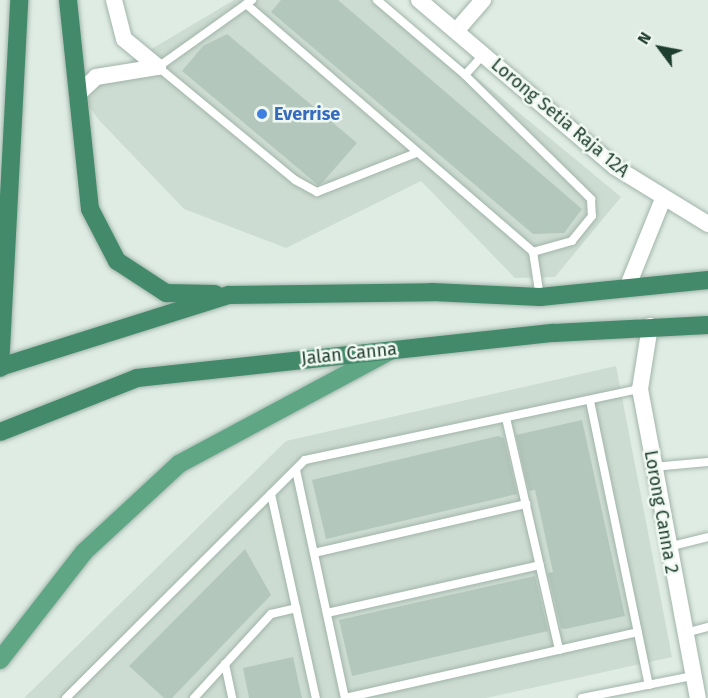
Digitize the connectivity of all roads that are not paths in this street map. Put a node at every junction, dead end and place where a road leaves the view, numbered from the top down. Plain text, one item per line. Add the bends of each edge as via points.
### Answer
1 (19, 0) edge
2 (68, 0) edge
3 (114, 0) edge
4 (377, 0) edge
5 (419, 0) edge
6 (483, 0) edge
7 (249, 2) edge
8 (457, 30) junction
9 (484, 54) junction
10 (158, 67) junction
11 (465, 75) junction
12 (77, 95) junction
13 (417, 153) junction
14 (663, 199) junction
15 (708, 224) edge
16 (533, 252) junction
17 (708, 280) edge
18 (627, 288) junction
19 (229, 295) junction
20 (540, 297) junction
21 (708, 325) edge
22 (650, 326) junction
23 (394, 349) junction
24 (0, 368) edge
25 (640, 389) junction
26 (590, 401) junction
27 (506, 418) junction
28 (0, 432) edge
29 (708, 462) edge
30 (652, 467) junction
31 (296, 470) junction
32 (271, 494) junction
33 (526, 504) junction
34 (708, 537) edge
35 (666, 548) junction
36 (314, 553) junction
37 (540, 565) junction
38 (296, 608) junction
39 (327, 612) junction
40 (708, 627) edge
41 (638, 632) junction
42 (683, 633) junction
43 (559, 650) junction
44 (0, 660) edge
45 (225, 664) junction
46 (692, 676) junction
47 (649, 685) junction
48 (66, 698) edge
49 (194, 698) edge
50 (232, 698) edge
51 (316, 698) edge
52 (345, 698) edge
53 (582, 698) edge
54 (698, 698) edge

1 - 24 highway
2 - 12 highway
3 - 10 street via 124,39
4 - 11 lane
5 - 8 street, Lorong Setia Raja 12A
6 - 8 street
7 - 10 lane
7 - 13 lane
8 - 9 street, Lorong Setia Raja 12A
9 - 11 lane
9 - 14 street, Lorong Setia Raja 12A via 615,167
10 - 12 street via 96,77
10 - 13 lane via 295,180 317,192
11 - 16 lane via 595,208 572,241
12 - 19 highway via 86,200 117,261 166,293
13 - 16 lane
14 - 15 street, Lorong Setia Raja 12A
14 - 18 street
16 - 20 lane
17 - 18 highway
18 - 20 highway
19 - 20 highway via 432,292
19 - 24 highway
21 - 22 highway, Jalan Canna
22 - 23 highway, Jalan Canna
22 - 25 street, Lorong Canna 2
23 - 28 highway, Jalan Canna via 137,378
23 - 44 main road via 179,464 84,552
25 - 26 lane
25 - 30 street, Lorong Canna 2
26 - 27 lane
26 - 41 lane
27 - 31 lane via 305,460
27 - 33 lane
29 - 30 lane
30 - 35 street, Lorong Canna 2
31 - 32 lane
31 - 36 lane
32 - 38 lane
32 - 48 lane
33 - 36 lane
33 - 37 lane
34 - 35 lane
35 - 42 street, Lorong Canna 2
36 - 39 lane
37 - 39 lane
37 - 43 lane
38 - 45 lane via 271,614
38 - 51 lane
39 - 52 lane
40 - 42 lane
41 - 43 lane
41 - 47 lane
42 - 46 street, Lorong Canna 2
43 - 52 lane
45 - 49 lane
45 - 50 lane
46 - 47 lane
46 - 54 street, Lorong Canna 2
47 - 53 lane

